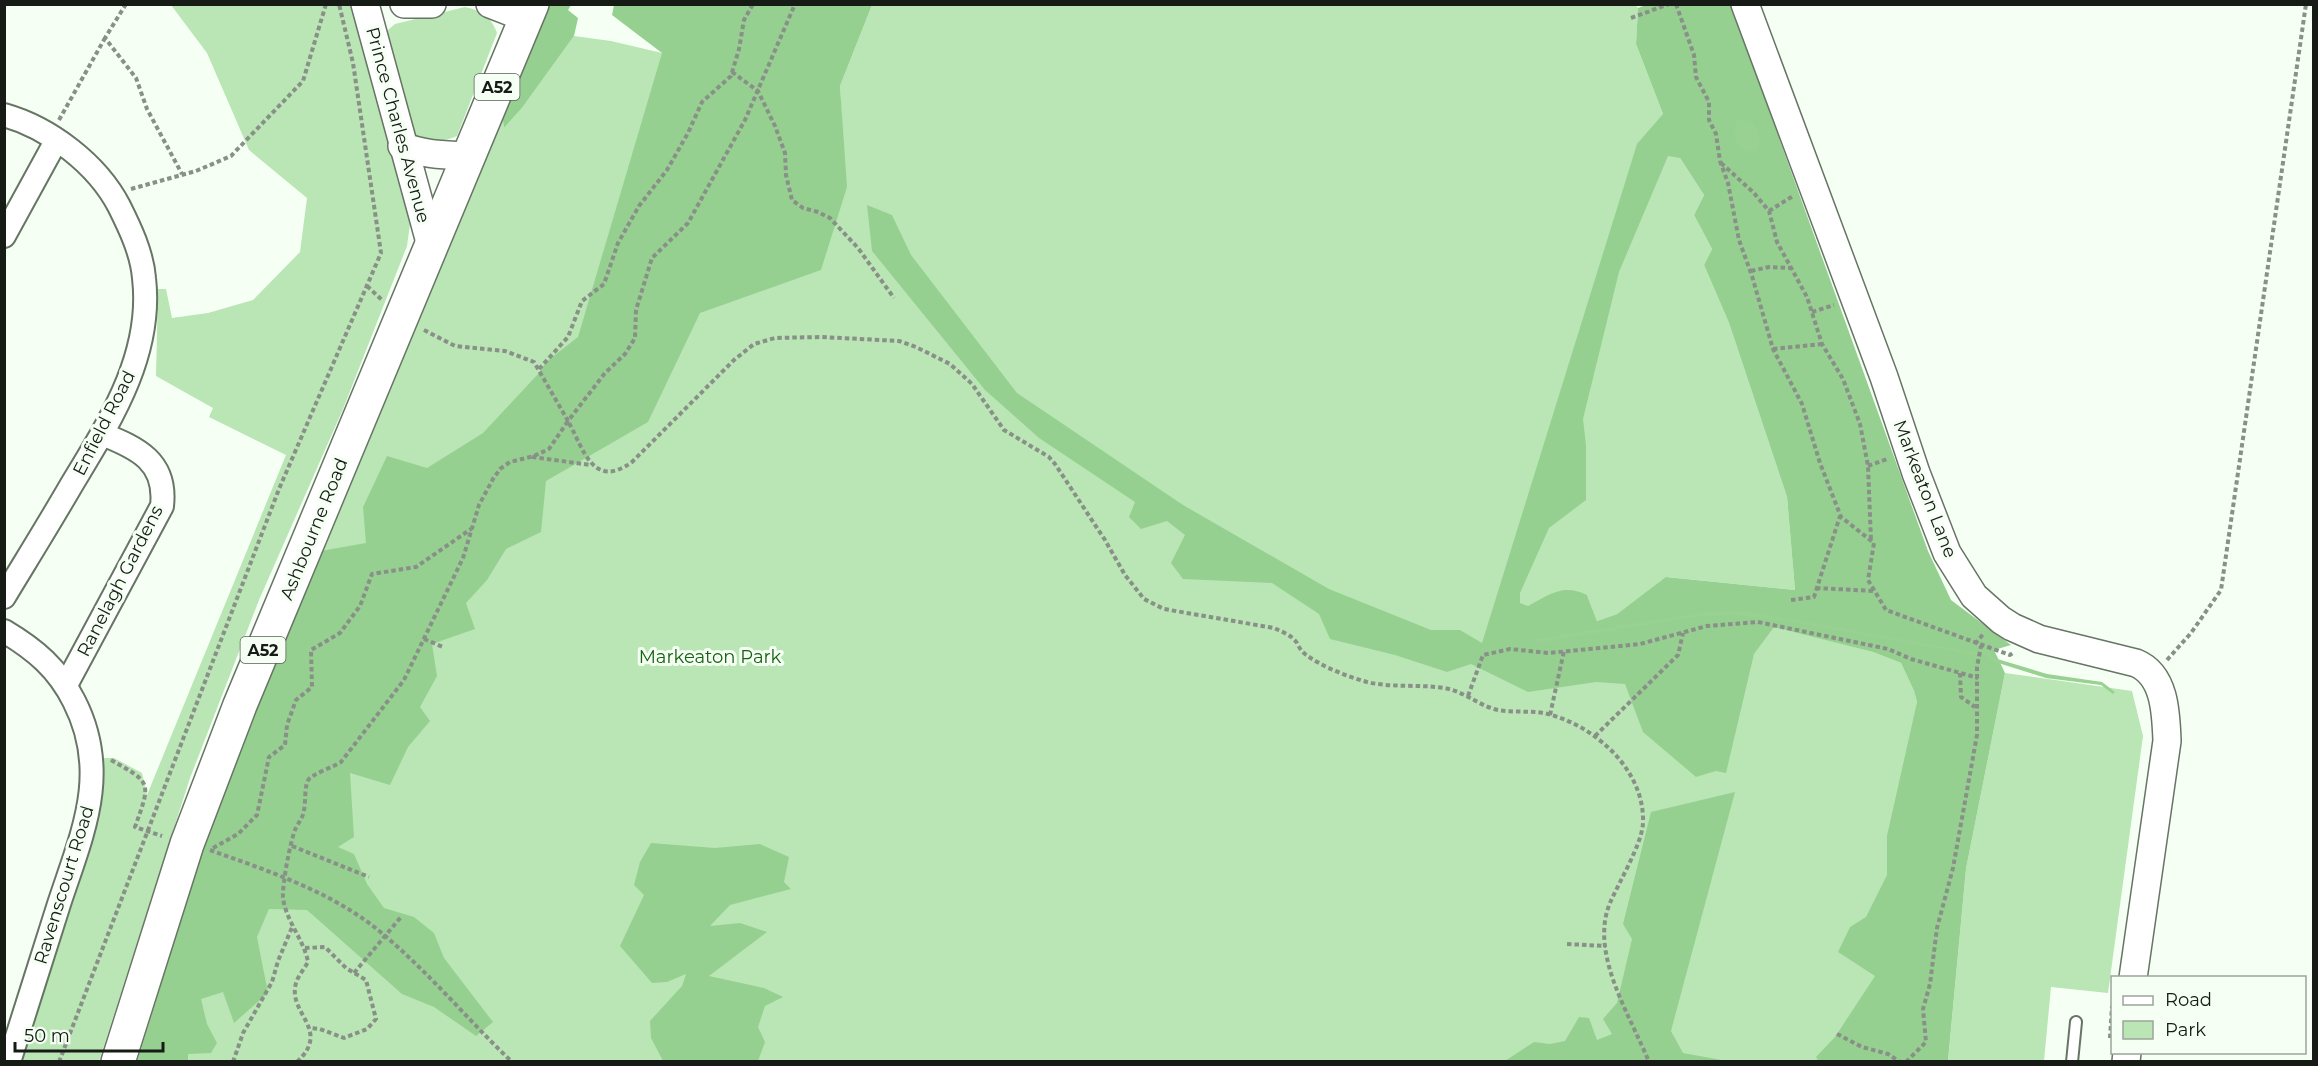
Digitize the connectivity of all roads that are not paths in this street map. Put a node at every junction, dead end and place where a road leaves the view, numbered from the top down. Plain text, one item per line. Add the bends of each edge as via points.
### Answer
1 (365, 4) edge
2 (404, 4) edge
3 (432, 4) edge
4 (490, 4) edge
5 (1745, 4) edge
6 (529, 11) edge
7 (4, 115) edge
8 (52, 138) junction
9 (402, 146) junction
10 (468, 156) junction
11 (4, 236) edge
12 (431, 246) junction
13 (102, 434) junction
14 (4, 597) edge
15 (4, 631) edge
16 (66, 685) junction
17 (2133, 976) edge
18 (2076, 1022) dead end
19 (9, 1062) edge
20 (118, 1062) edge
21 (2072, 1062) edge

1 - 9 street, Prince Charles Avenue
2 - 3 street
4 - 6 street
5 - 17 street, Markeaton Lane via 1916,473 1947,553 1959,573 1984,606 2012,627 2047,641 2145,667 2153,675 2164,702 2167,741
6 - 10 highway, Ashbourne Road / A52
7 - 8 street, Enfield Road via 24,121
8 - 11 street
8 - 13 street, Enfield Road via 86,163 114,196 133,236 144,278 139,350 125,391
9 - 10 street via 427,153
9 - 12 street, Prince Charles Avenue
10 - 12 highway, Ashbourne Road / A52
12 - 20 highway, Ashbourne Road / A52 via 240,705 198,847
13 - 14 street, Enfield Road
13 - 16 street, Ranelagh Gardens via 146,457 160,477 164,490 162,506
15 - 16 street, Ravenscourt Road via 37,652
16 - 19 street, Ravenscourt Road via 81,714 92,750 92,788 84,828
18 - 21 lane

